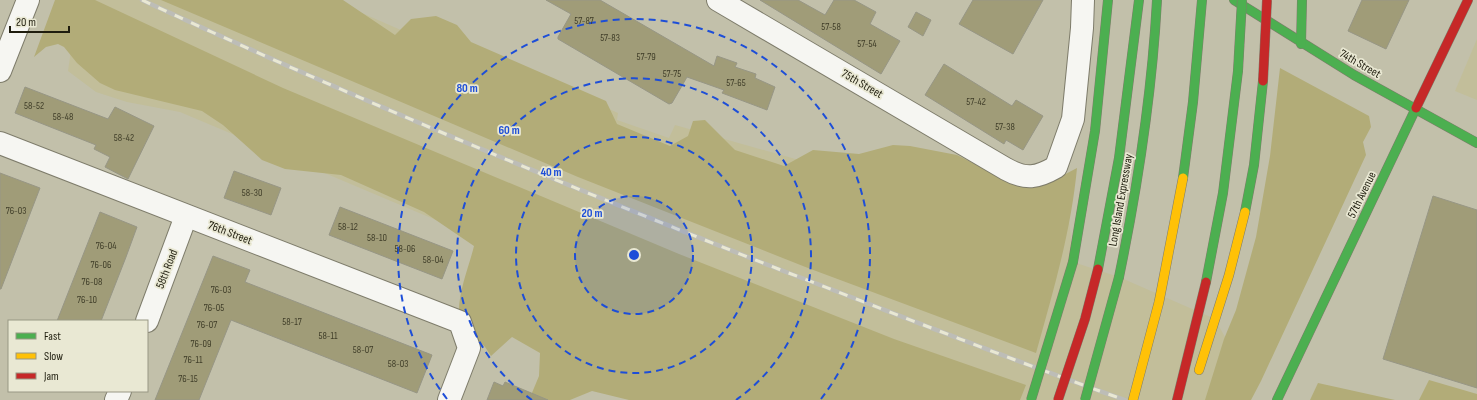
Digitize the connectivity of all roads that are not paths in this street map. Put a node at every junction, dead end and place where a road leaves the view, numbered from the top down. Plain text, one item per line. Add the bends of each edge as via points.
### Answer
1 (28, 0) edge
2 (718, 0) edge
3 (1083, 0) edge
4 (1108, 0) edge
5 (1157, 0) edge
6 (1202, 0) edge
7 (1234, 0) edge
8 (1242, 0) edge
9 (1267, 0) edge
10 (1302, 0) edge
11 (1468, 0) edge
12 (1139, 4) edge
13 (1301, 44) junction
14 (0, 71) edge
15 (1416, 110) junction
16 (0, 143) edge
17 (1477, 143) edge
18 (186, 216) junction
19 (147, 320) edge
20 (1196, 378) dead end
21 (449, 400) edge
22 (1031, 400) edge
23 (1058, 400) edge
24 (1085, 400) edge
25 (1133, 400) edge
26 (1177, 400) edge
27 (1277, 400) edge

1 - 14 street
2 - 3 street, 75th Street via 1006,169 1016,174 1035,177 1056,167 1073,119
4 - 22 main road, bridge via 1101,90 1073,262
5 - 24 main road, Long Island Expressway, bridge via 1150,93 1140,166 1119,277
6 - 25 main road via 1192,117 1181,189
7 - 13 main road, 74th Street
8 - 26 main road, bridge via 1238,72 1223,193 1199,313
9 - 20 main road, bridge via 1263,81 1249,192 1232,262
10 - 13 main road
11 - 15 main road, 57th Avenue
12 - 23 main road, bridge via 1119,158 1098,269 1085,319
13 - 15 main road, 74th Street
15 - 17 main road, 74th Street
15 - 27 main road, 57th Avenue
16 - 18 street, 76th Street
18 - 19 street, 58th Road
18 - 21 street, 76th Street via 460,322 469,348

